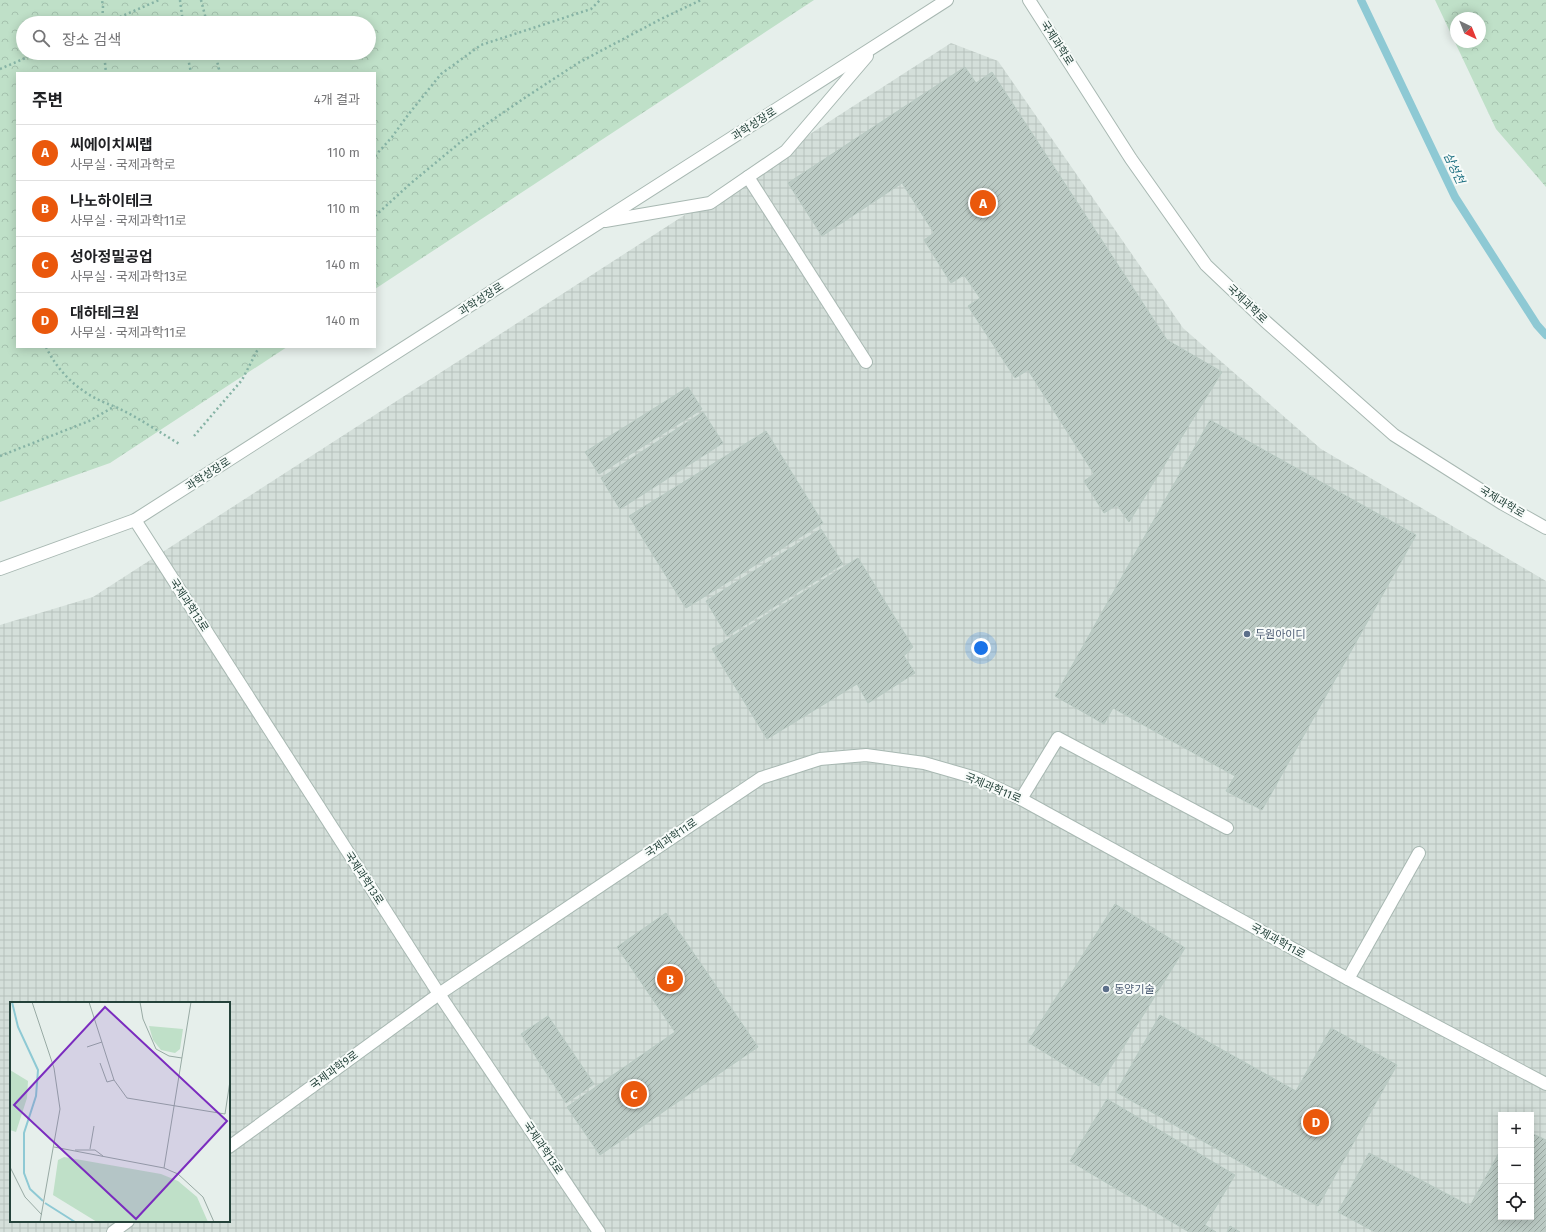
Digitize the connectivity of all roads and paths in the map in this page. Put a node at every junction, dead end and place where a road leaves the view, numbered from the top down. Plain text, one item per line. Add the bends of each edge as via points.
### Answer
1 (102, 0) edge
2 (159, 0) edge
3 (180, 0) edge
4 (201, 0) edge
5 (600, 0) edge
6 (701, 0) edge
7 (947, 0) edge
8 (1029, 0) edge
9 (102, 16) edge
10 (122, 16) edge
11 (182, 16) edge
12 (205, 16) edge
13 (876, 46) junction
14 (21, 60) edge
15 (105, 60) edge
16 (188, 60) edge
17 (217, 60) edge
18 (0, 69) edge
19 (106, 72) edge
20 (191, 72) edge
21 (220, 72) edge
22 (376, 155) edge
23 (748, 177) junction
24 (376, 215) edge
25 (600, 222) junction
26 (46, 348) edge
27 (258, 348) edge
28 (866, 362) dead end
29 (114, 406) junction
30 (194, 436) dead end
31 (180, 445) dead end
32 (0, 456) edge
33 (135, 520) junction
34 (1546, 528) edge
35 (0, 569) edge
36 (1021, 799) junction
37 (1227, 828) dead end
38 (1419, 852) dead end
39 (1348, 979) junction
40 (439, 994) junction
41 (1546, 1084) edge
42 (230, 1146) edge
43 (127, 1222) edge
44 (113, 1232) edge
45 (599, 1232) edge

1 - 9 path
2 - 10 path
3 - 11 path
4 - 12 path
5 - 22 path via 591,9 481,45 441,74
6 - 24 path via 578,63 526,97 463,140
7 - 13 street, 과학성장로
8 - 34 street, 국제과학로 via 1131,159 1206,265 1394,435
13 - 23 street via 786,151
13 - 25 street, 과학성장로
14 - 18 path
15 - 19 path
16 - 20 path
17 - 21 path
23 - 25 street via 710,203
23 - 28 street
25 - 33 street, 과학성장로
26 - 29 path via 65,375 82,391
27 - 30 path via 242,380
29 - 31 path
29 - 32 path via 89,421
33 - 35 street, 과학성장로
33 - 40 street, 국제과학13로
36 - 37 street via 1058,738
36 - 39 street, 국제과학11로
36 - 40 street, 국제과학11로 via 976,778 932,766 866,755 820,759 761,778
38 - 39 street
39 - 41 street, 국제과학11로
40 - 42 street, 국제과학9로
40 - 45 street, 국제과학13로
43 - 44 street

